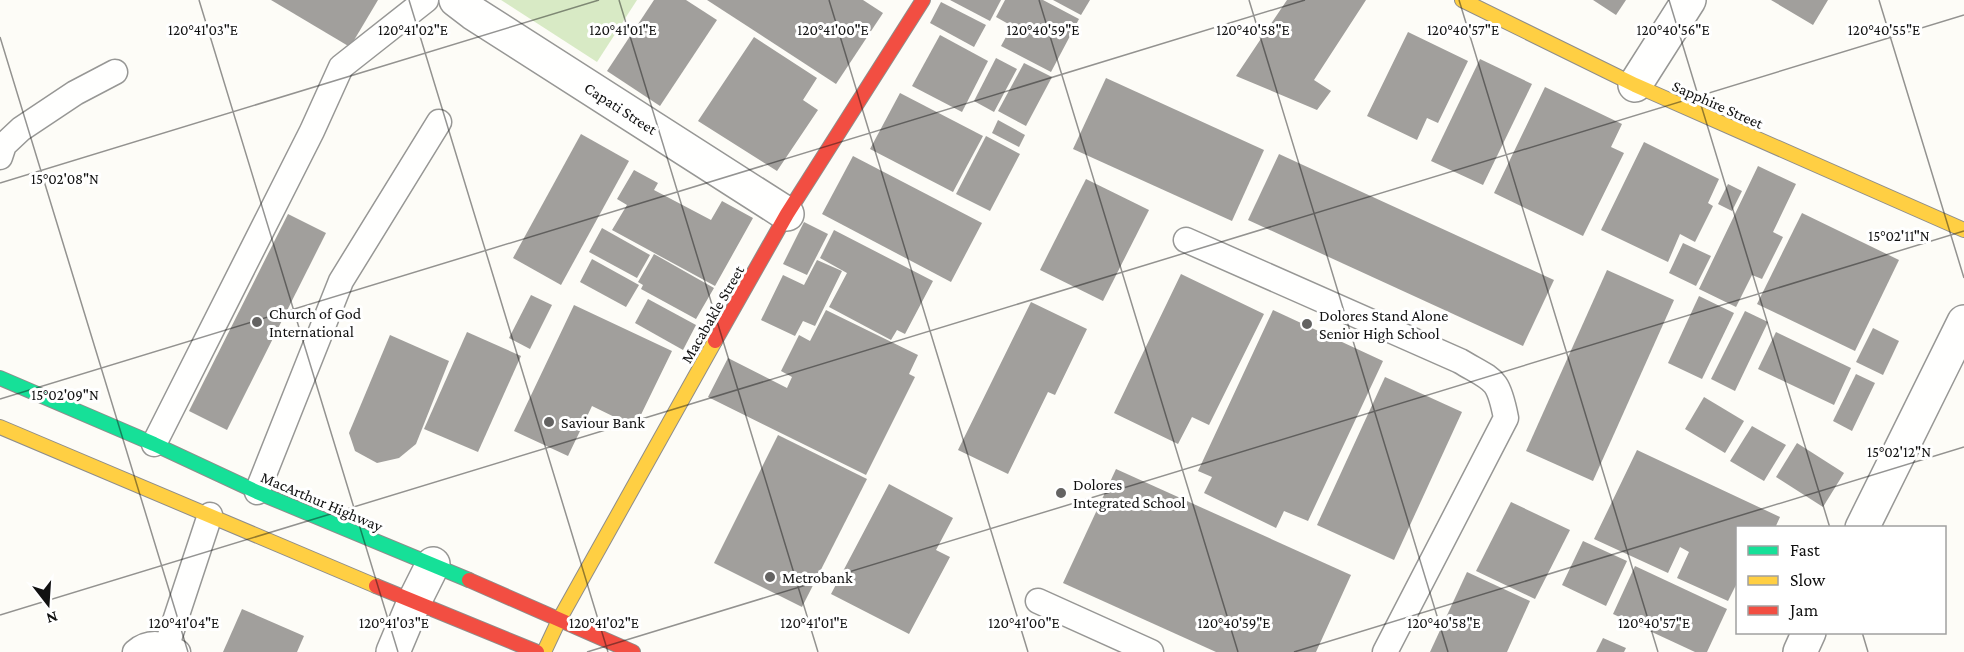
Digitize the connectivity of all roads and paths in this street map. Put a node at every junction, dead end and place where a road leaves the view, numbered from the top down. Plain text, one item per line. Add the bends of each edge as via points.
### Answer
1 (426, 0) edge
2 (456, 0) edge
3 (923, 0) edge
4 (1462, 0) edge
5 (1689, 0) edge
6 (115, 72) dead end
7 (1635, 85) junction
8 (439, 122) dead end
9 (0, 156) edge
10 (787, 214) junction
11 (1964, 230) edge
12 (1186, 240) dead end
13 (1964, 322) edge
14 (0, 378) edge
15 (0, 427) edge
16 (154, 444) junction
17 (258, 492) junction
18 (210, 515) junction
19 (1863, 526) edge
20 (433, 564) junction
21 (1038, 601) dead end
22 (414, 602) junction
23 (559, 620) junction
24 (173, 648) edge
25 (135, 652) edge
26 (393, 652) edge
27 (537, 652) edge
28 (544, 652) edge
29 (633, 652) edge
30 (1150, 652) edge
31 (1385, 652) edge

1 - 16 lane via 341,68
2 - 10 street, Capati Street
3 - 10 main road, Macabakle Street
4 - 7 main road, Sapphire Street
5 - 7 street
6 - 9 lane via 21,129 4,145
7 - 11 main road, Sapphire Street
8 - 17 lane via 341,281
10 - 23 main road, Macabakle Street
12 - 31 lane via 1461,361 1494,381 1501,392 1506,418
13 - 19 street
14 - 16 main road, MacArthur Highway
15 - 18 main road
16 - 17 main road, MacArthur Highway
17 - 20 main road, MacArthur Highway
18 - 22 main road
18 - 24 lane
20 - 22 street
20 - 23 main road, MacArthur Highway
21 - 30 lane
22 - 26 street
22 - 27 main road
23 - 28 main road, Macabakle Street
23 - 29 main road, MacArthur Highway
24 - 25 lane via 153,643

